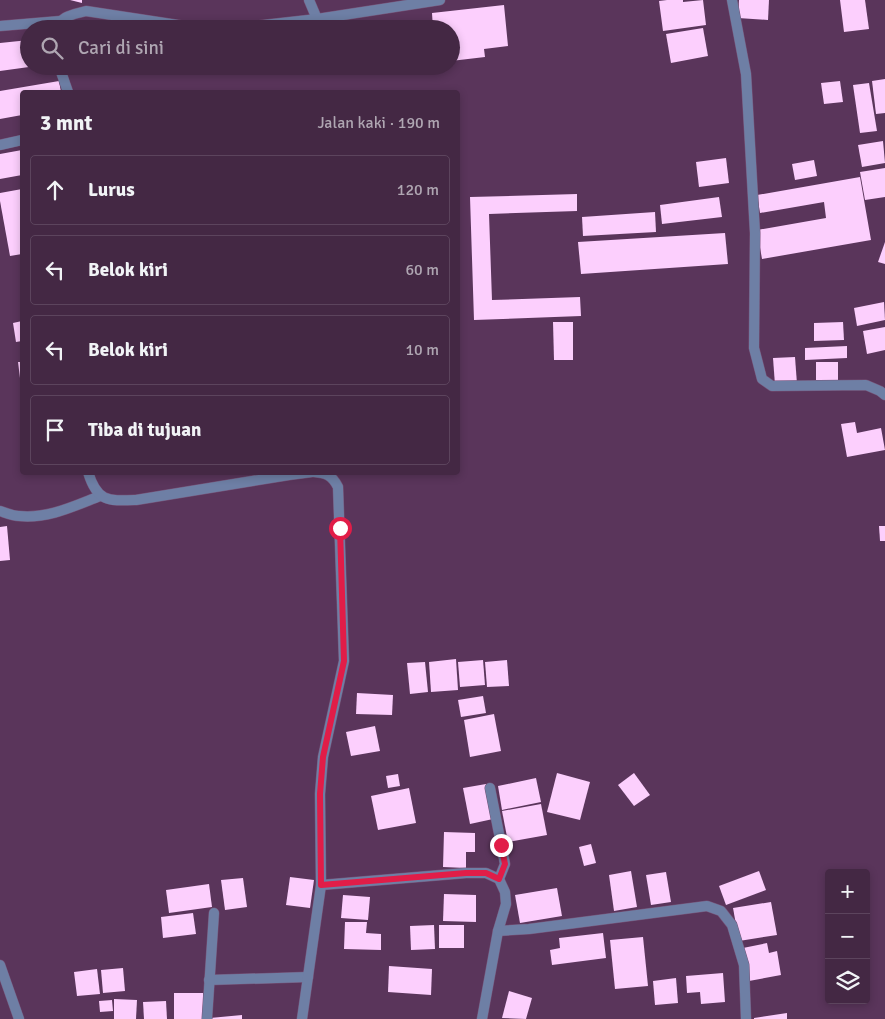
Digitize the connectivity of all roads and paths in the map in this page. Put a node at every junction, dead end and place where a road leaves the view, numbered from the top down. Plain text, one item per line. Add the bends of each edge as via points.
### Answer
1 (309, 0) edge
2 (440, 0) edge
3 (732, 0) edge
4 (318, 19) junction
5 (64, 20) edge
6 (145, 20) edge
7 (309, 20) edge
8 (0, 26) edge
9 (20, 26) edge
10 (61, 75) edge
11 (67, 90) edge
12 (20, 140) edge
13 (0, 145) edge
14 (885, 395) edge
15 (89, 475) edge
16 (289, 475) edge
17 (329, 475) edge
18 (100, 496) junction
19 (0, 511) edge
20 (490, 788) dead end
21 (499, 879) junction
22 (321, 885) junction
23 (214, 914) dead end
24 (498, 931) junction
25 (0, 965) edge
26 (308, 977) junction
27 (209, 980) junction
28 (19, 1019) edge
29 (207, 1019) edge
30 (302, 1019) edge
31 (482, 1019) edge
32 (746, 1019) edge

1 - 4 street
2 - 4 street
3 - 14 street via 746,74 755,233 754,348 762,379 772,386 866,385
4 - 7 street
5 - 6 street via 86,11
8 - 9 street
10 - 11 street
12 - 13 street
15 - 18 street
16 - 18 street via 136,500 112,501
17 - 22 street via 338,487 344,661 323,757
18 - 19 street via 58,513 19,516
20 - 21 street via 505,864
21 - 22 street via 486,873 466,873
21 - 24 street via 506,904
22 - 26 street
23 - 27 street
24 - 31 street
24 - 32 street via 707,906 721,911 732,925 744,965
25 - 28 street
26 - 27 street
26 - 30 street
27 - 29 street

